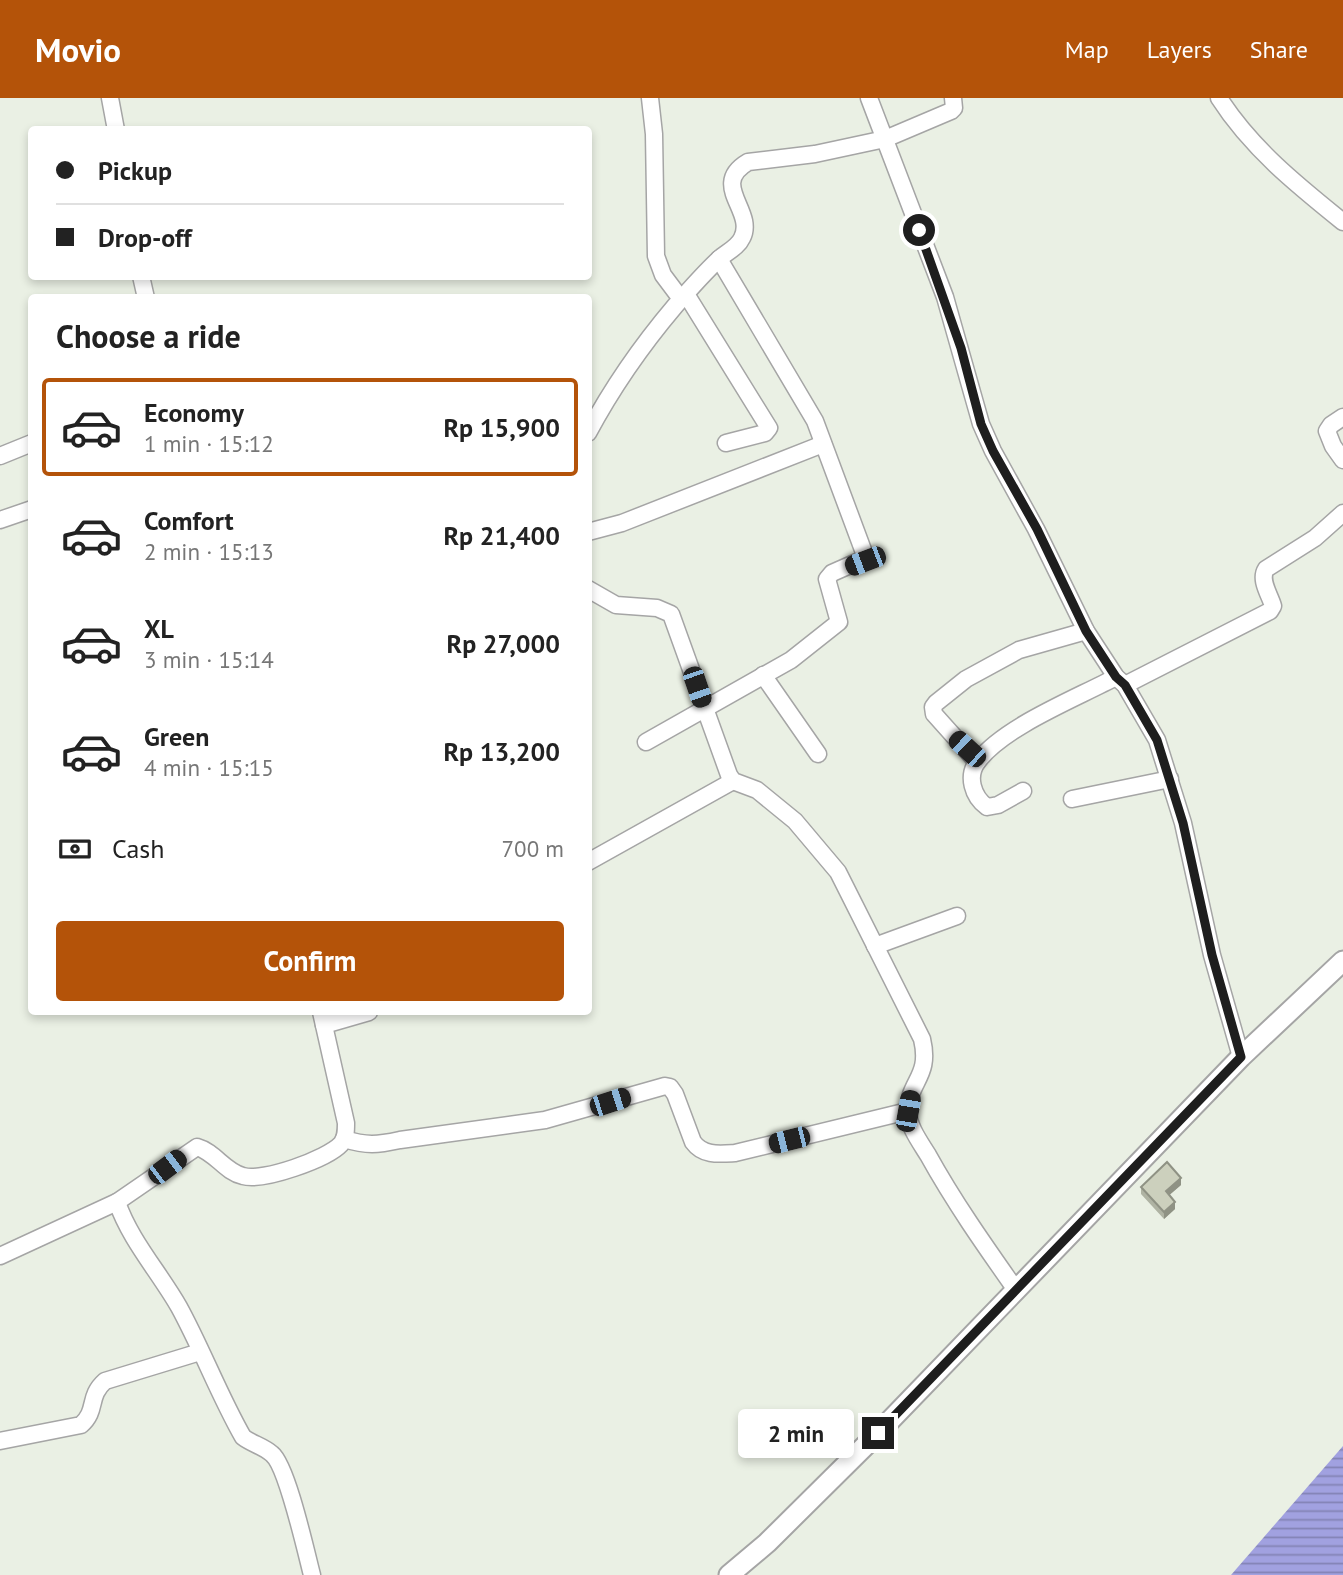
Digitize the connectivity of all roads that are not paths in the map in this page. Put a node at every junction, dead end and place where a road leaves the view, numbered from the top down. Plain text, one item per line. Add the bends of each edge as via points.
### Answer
1 (110, 98) edge
2 (650, 98) edge
3 (869, 98) edge
4 (953, 98) edge
5 (1219, 98) edge
6 (115, 126) edge
7 (885, 139) junction
8 (1343, 222) edge
9 (719, 259) junction
10 (684, 297) junction
11 (1343, 417) edge
12 (592, 426) edge
13 (726, 443) dead end
14 (824, 443) junction
15 (28, 445) edge
16 (0, 456) edge
17 (1343, 460) edge
18 (28, 510) edge
19 (1343, 513) edge
20 (0, 520) edge
21 (592, 531) edge
22 (592, 591) edge
23 (1086, 631) junction
24 (763, 675) junction
25 (1121, 681) junction
26 (705, 709) junction
27 (646, 742) dead end
28 (818, 754) dead end
29 (977, 762) junction
30 (1170, 779) junction
31 (733, 780) junction
32 (1023, 791) dead end
33 (1072, 799) dead end
34 (592, 860) edge
35 (957, 916) dead end
36 (875, 946) junction
37 (1343, 961) edge
38 (346, 1015) edge
39 (323, 1018) edge
40 (1241, 1057) junction
41 (908, 1111) junction
42 (344, 1139) junction
43 (117, 1202) junction
44 (0, 1256) edge
45 (1016, 1290) junction
46 (200, 1352) junction
47 (0, 1441) edge
48 (312, 1575) edge
49 (729, 1575) edge

1 - 6 street
2 - 10 street via 656,256 663,275
3 - 7 street
4 - 7 street via 951,111
5 - 8 street via 1256,148
7 - 9 street via 741,166 732,187 745,233
7 - 23 street via 945,298 981,424
9 - 10 street
9 - 14 street via 816,421
10 - 12 street via 624,373
10 - 13 street via 769,428
11 - 17 street via 1327,431
14 - 21 street
14 - 24 street via 866,558 827,579 839,622 791,660
15 - 16 street
18 - 20 street
19 - 25 street via 1315,538 1266,569 1270,611
22 - 26 street via 616,605 657,608 671,614
23 - 25 street
23 - 29 street via 1019,650 966,679 936,703 934,715
24 - 26 street
24 - 28 street
25 - 29 street via 1023,726
25 - 30 street via 1157,740
26 - 27 street
26 - 31 street
29 - 32 street via 971,774 973,786 987,807
30 - 33 street
30 - 40 street
31 - 34 street
31 - 36 street via 757,790 795,821 838,872
35 - 36 street
36 - 41 street via 925,1052 925,1067 912,1090
37 - 40 street
38 - 39 street
39 - 42 street via 346,1123
40 - 45 street
41 - 42 street via 735,1153 706,1153 693,1142 675,1094 665,1086 545,1120 377,1145
41 - 45 street via 912,1128 951,1196
42 - 43 street via 306,1164 255,1177 243,1176 197,1147
43 - 44 street
43 - 46 street via 124,1222 180,1309
45 - 49 street via 767,1543
46 - 47 street via 105,1381 97,1388 91,1412 81,1425
46 - 48 street via 243,1437 274,1455 281,1467

